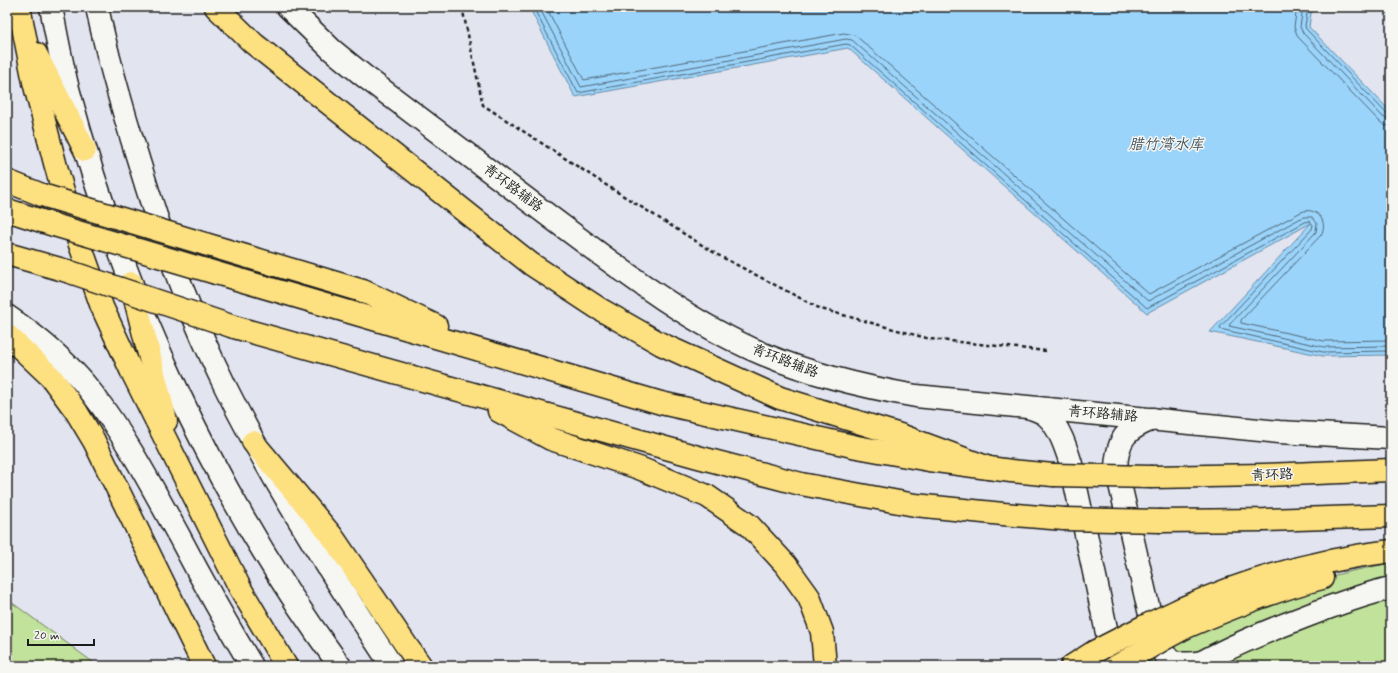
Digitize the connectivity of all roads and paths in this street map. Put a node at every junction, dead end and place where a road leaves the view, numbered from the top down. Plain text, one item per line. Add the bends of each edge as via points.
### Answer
1 (19, 7) edge
2 (51, 7) edge
3 (97, 7) edge
4 (216, 7) edge
5 (288, 7) edge
6 (462, 7) edge
7 (24, 30) junction
8 (86, 150) junction
9 (7, 181) edge
10 (7, 210) edge
11 (7, 254) edge
12 (131, 283) junction
13 (7, 316) edge
14 (7, 335) edge
15 (1046, 351) dead end
16 (493, 354) junction
17 (466, 393) junction
18 (1031, 408) junction
19 (1153, 419) junction
20 (1391, 438) edge
21 (253, 442) junction
22 (177, 464) junction
23 (989, 468) junction
24 (1391, 470) edge
25 (1391, 516) edge
26 (1391, 551) edge
27 (1391, 563) edge
28 (1391, 588) edge
29 (1184, 618) junction
30 (1199, 664) edge
31 (204, 666) edge
32 (252, 666) edge
33 (286, 666) edge
34 (340, 666) edge
35 (392, 666) edge
36 (422, 666) edge
37 (825, 666) edge
38 (1072, 666) edge
39 (1115, 666) edge

1 - 7 main road
2 - 8 street via 67,84
3 - 21 street via 118,97 157,220 202,336
4 - 23 main road via 253,43 532,264 598,308 661,344 780,398 900,435
5 - 18 street, 青环路辅路 via 332,50 364,76 602,255 659,296 727,336 798,367 871,388 916,396
6 - 15 path via 483,105 718,255 821,309 930,339
7 - 8 main road
7 - 22 main road via 34,82 55,163 85,261 105,314
8 - 12 street
9 - 16 main road, bridge via 42,195 363,291
10 - 16 main road, bridge
11 - 17 main road, bridge via 234,327
12 - 22 main road
12 - 34 street via 151,334 217,469 267,557
13 - 32 street via 48,348 92,392 146,476
14 - 31 main road via 51,377 94,441
16 - 23 main road via 668,404 857,447
17 - 25 main road, bridge via 802,484 915,505 1064,519 1161,521
17 - 37 main road via 550,439 639,468 707,496 749,525 786,565 809,597 822,632
18 - 19 street, 青环路辅路
18 - 39 street via 1051,420 1071,464
19 - 20 street, 青环路辅路 via 1279,432
19 - 30 street via 1129,431 1117,454 1116,466 1152,625 1160,649 1176,663
21 - 35 street via 318,551
21 - 36 main road via 332,536
22 - 33 main road via 240,588
23 - 24 main road, 青环路, bridge via 1053,475 1152,477
26 - 29 main road via 1335,560 1275,574 1206,597
27 - 29 main road via 1299,584
28 - 30 street via 1330,606 1279,626 1238,643
29 - 38 main road, bridge via 1144,626
29 - 39 main road, bridge via 1164,639

